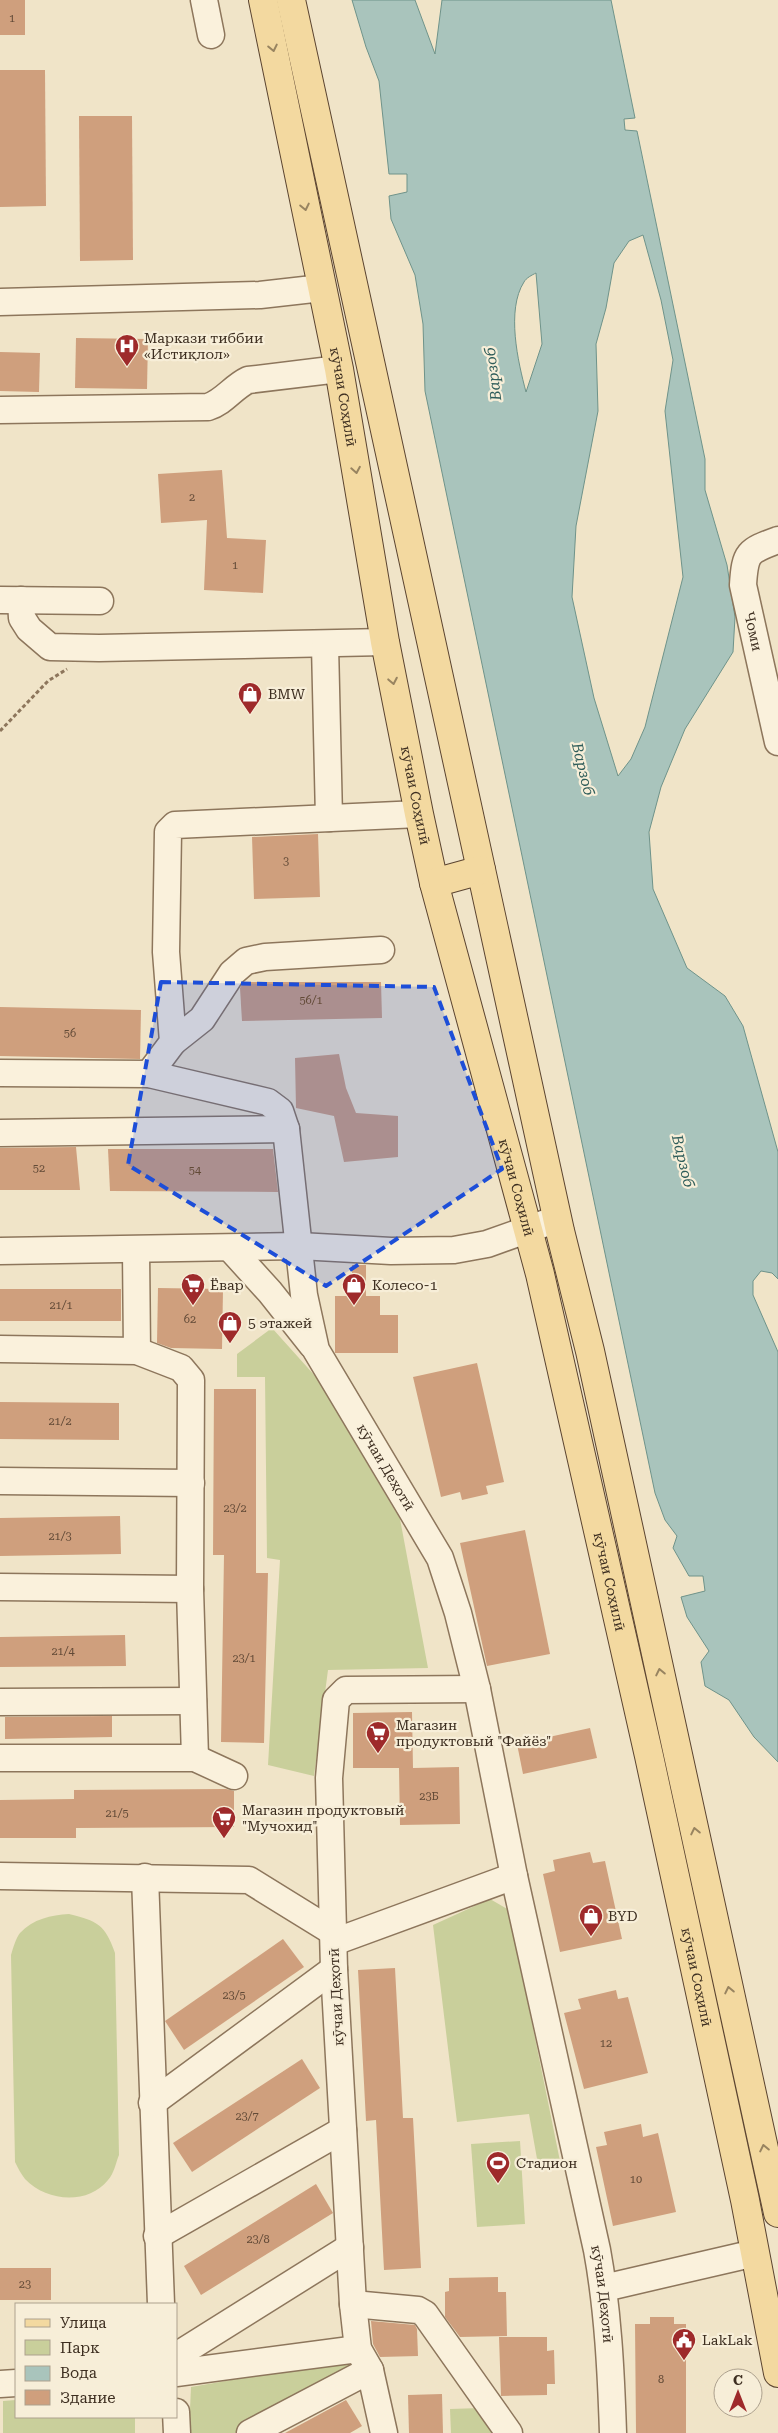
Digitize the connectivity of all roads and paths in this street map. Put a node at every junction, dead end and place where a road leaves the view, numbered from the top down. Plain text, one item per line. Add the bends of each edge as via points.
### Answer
1 (204, 0) edge
2 (263, 0) edge
3 (291, 0) edge
4 (211, 35) dead end
5 (322, 288) junction
6 (0, 302) edge
7 (339, 369) junction
8 (0, 410) edge
9 (778, 540) edge
10 (11, 600) edge
11 (100, 601) dead end
12 (385, 642) junction
13 (325, 645) junction
14 (70, 667) dead end
15 (0, 731) edge
16 (778, 742) edge
17 (419, 814) junction
18 (329, 818) junction
19 (481, 870) junction
20 (434, 883) junction
21 (382, 950) dead end
22 (173, 1042) junction
23 (0, 1074) edge
24 (149, 1074) junction
25 (286, 1129) junction
26 (0, 1133) edge
27 (558, 1219) junction
28 (527, 1231) junction
29 (299, 1246) junction
30 (230, 1248) junction
31 (136, 1250) junction
32 (0, 1251) edge
33 (0, 1349) edge
34 (316, 1350) junction
35 (137, 1351) junction
36 (0, 1481) edge
37 (191, 1483) junction
38 (0, 1587) edge
39 (190, 1589) junction
40 (477, 1689) junction
41 (193, 1701) junction
42 (0, 1702) edge
43 (0, 1758) edge
44 (195, 1758) junction
45 (234, 1776) dead end
46 (0, 1876) edge
47 (514, 1876) junction
48 (145, 1877) junction
49 (333, 1937) junction
50 (334, 1969) junction
51 (152, 2103) junction
52 (343, 2130) junction
53 (778, 2213) edge
54 (157, 2236) junction
55 (350, 2247) junction
56 (755, 2253) junction
57 (604, 2288) junction
58 (161, 2303) edge
59 (352, 2304) junction
60 (178, 2355) edge
61 (364, 2359) junction
62 (178, 2373) edge
63 (778, 2373) edge
64 (15, 2383) edge
65 (0, 2384) edge
66 (177, 2418) edge
67 (178, 2433) edge
68 (250, 2433) edge
69 (384, 2433) edge
70 (508, 2433) edge
71 (613, 2433) edge

1 - 4 street
2 -> 5 main road, кӯчаи Соҳилӣ
3 - 19 main road
5 - 6 street via 260,295
5 - 7 main road, кӯчаи Соҳилӣ
7 - 8 street via 248,380 208,407
7 -> 12 main road, кӯчаи Соҳилӣ
9 - 16 street, Чоми via 754,549 744,562 743,585
10 - 11 street
10 - 13 street via 29,629 50,647
12 - 13 street
12 -> 17 main road, кӯчаи Соҳилӣ
13 - 18 street
14 - 15 path via 48,681
17 - 18 street
17 - 20 main road, кӯчаи Соҳилӣ
18 - 22 street via 175,825 170,828 166,864 166,952
19 - 20 main road
19 - 27 main road
20 - 28 main road, кӯчаи Соҳилӣ
21 - 22 street via 246,961 232,973 202,1018
22 - 24 street
23 - 24 street
24 - 25 street via 268,1102 280,1111
25 - 26 street
25 - 29 street, кӯчаи Деҳотӣ
27 - 28 street
53 -> 27 main road via 590,1351
28 - 29 street via 487,1244 454,1250
28 - 56 main road, кӯчаи Соҳилӣ via 540,1274 647,1746
29 - 30 street
29 - 34 street, кӯчаи Деҳотӣ via 304,1295
30 - 31 street
30 - 34 street
31 - 32 street
31 - 35 street
33 - 35 street
34 - 40 street, кӯчаи Деҳотӣ via 440,1558
35 - 37 street via 181,1368 191,1380
36 - 37 street
37 - 39 street
38 - 39 street
39 - 41 street
40 - 47 street, кӯчаи Деҳотӣ
40 - 49 street, кӯчаи Деҳотӣ via 346,1690 336,1700 329,1778
41 - 42 street
41 - 44 street
43 - 44 street
44 - 45 street
46 - 48 street
47 - 49 street
47 - 57 street, кӯчаи Деҳотӣ
48 - 49 street via 249,1880
48 - 51 street
49 - 50 street, кӯчаи Деҳотӣ
50 - 51 street
50 - 52 street, кӯчаи Деҳотӣ
51 - 54 street
52 - 54 street
52 - 55 street, кӯчаи Деҳотӣ
54 - 58 street
55 - 59 street, кӯчаи Деҳотӣ
55 - 60 street
56 - 57 street
56 - 63 main road, кӯчаи Соҳилӣ
57 - 71 street, кӯчаи Деҳотӣ
59 - 61 street, кӯчаи Деҳотӣ
59 - 70 street via 418,2310 425,2314
61 - 62 street
61 - 68 street
61 - 69 street, кӯчаи Деҳотӣ
64 - 65 street
66 - 67 street

